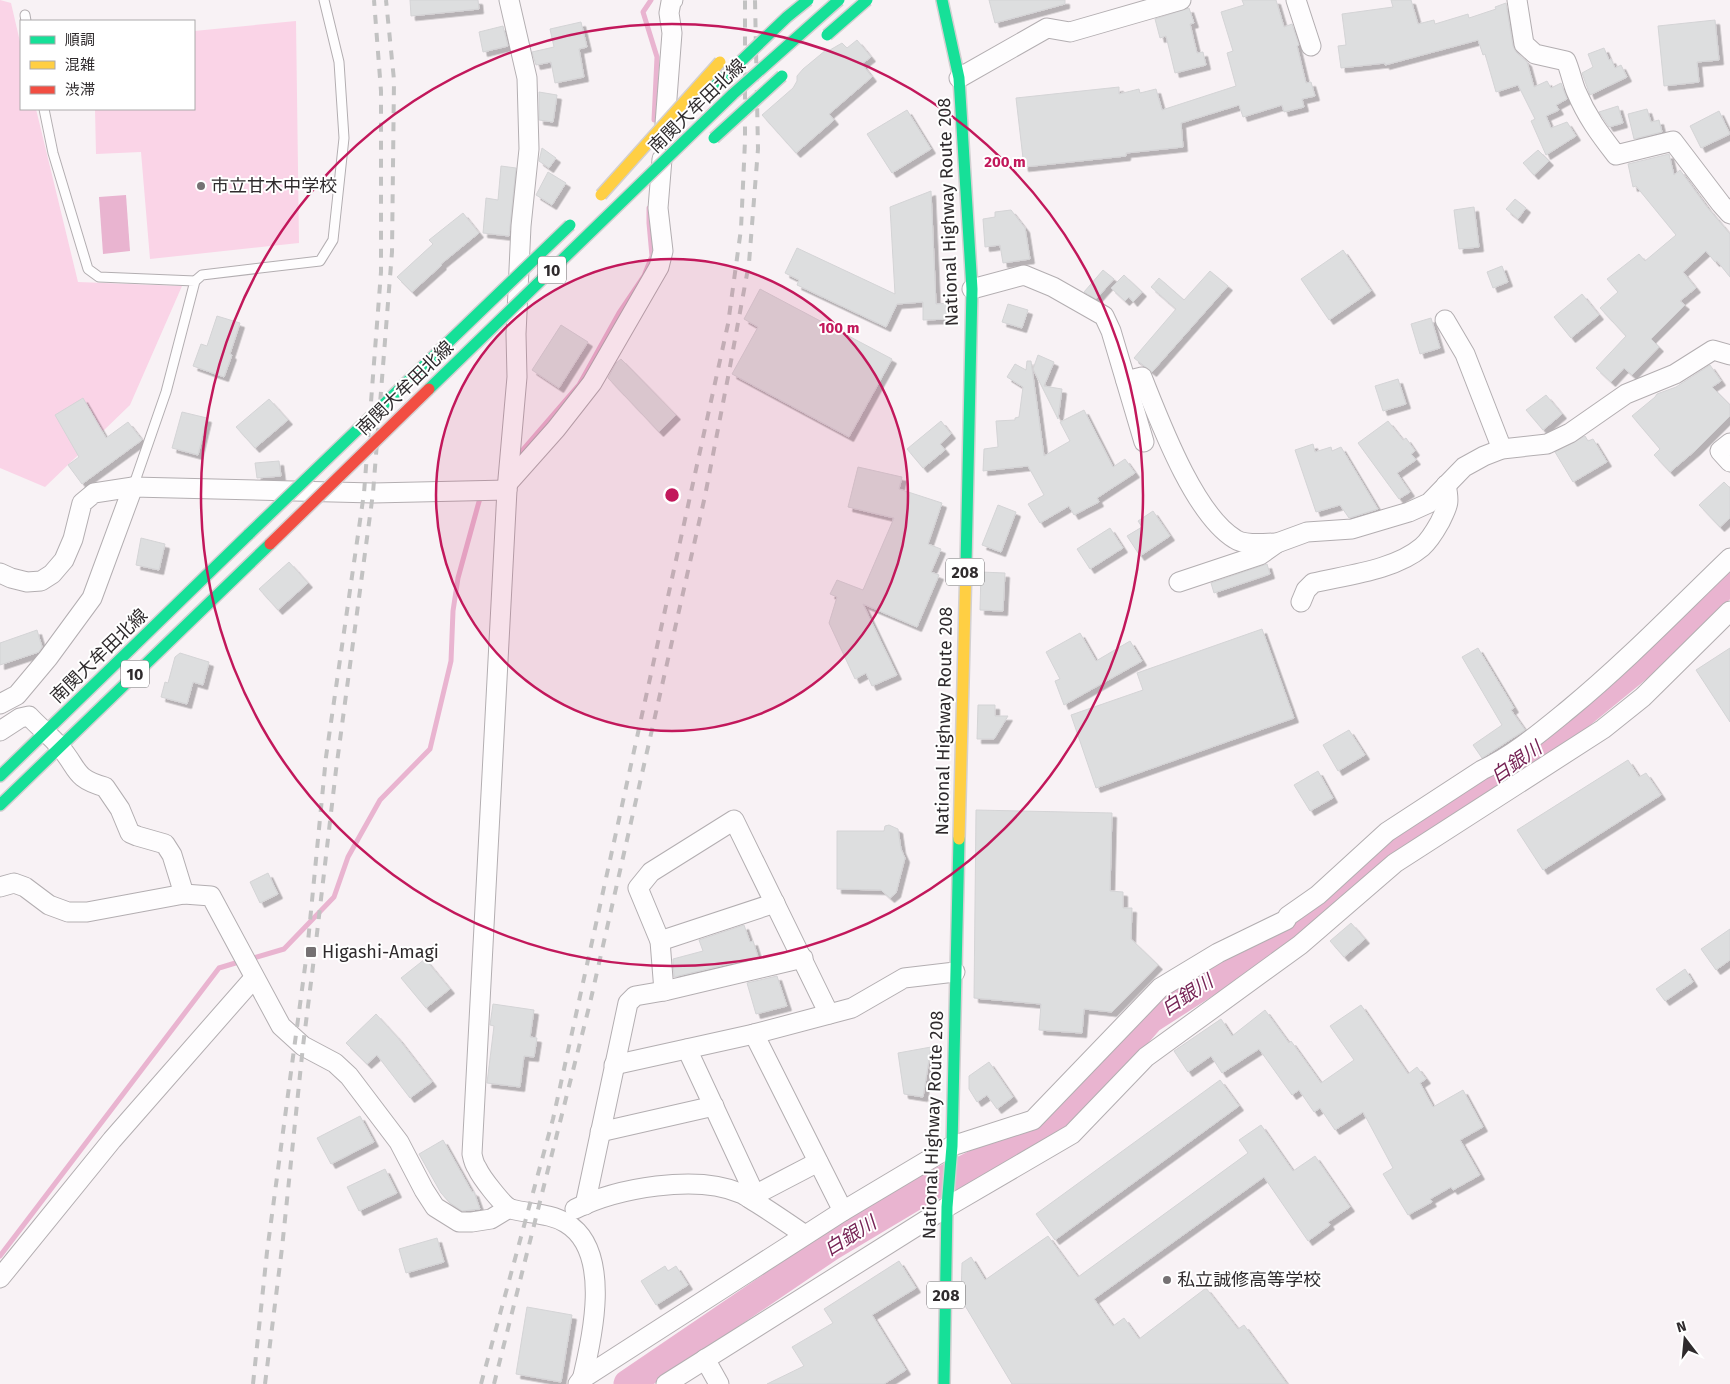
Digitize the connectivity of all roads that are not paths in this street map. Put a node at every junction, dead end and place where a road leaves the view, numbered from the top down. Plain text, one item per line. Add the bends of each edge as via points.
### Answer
1 (324, 0) edge
2 (509, 0) edge
3 (673, 0) edge
4 (808, 0) edge
5 (839, 0) edge
6 (867, 0) edge
7 (942, 0) edge
8 (1181, 0) edge
9 (1296, 0) edge
10 (1517, 0) edge
11 (818, 43) dead end
12 (1311, 46) dead end
13 (730, 52) dead end
14 (789, 69) dead end
15 (959, 78) junction
16 (44, 110) edge
17 (705, 146) dead end
18 (670, 177) dead end
19 (649, 196) dead end
20 (1730, 214) edge
21 (580, 216) dead end
22 (606, 233) dead end
23 (555, 267) junction
24 (195, 281) junction
25 (972, 289) junction
26 (1445, 320) dead end
27 (1730, 355) edge
28 (1126, 381) junction
29 (1144, 442) dead end
30 (1730, 443) edge
31 (1502, 449) junction
32 (1730, 462) edge
33 (1446, 485) junction
34 (507, 486) junction
35 (133, 487) junction
36 (1277, 543) junction
37 (1730, 558) edge
38 (0, 572) edge
39 (1180, 582) dead end
40 (1301, 602) dead end
41 (1730, 610) edge
42 (0, 704) edge
43 (0, 731) edge
44 (45, 732) junction
45 (60, 747) junction
46 (0, 776) edge
47 (0, 805) edge
48 (0, 887) edge
49 (184, 894) junction
50 (775, 903) junction
51 (660, 941) junction
52 (803, 958) junction
53 (955, 972) junction
54 (254, 978) junction
55 (664, 991) junction
56 (829, 1014) junction
57 (754, 1034) junction
58 (686, 1050) junction
59 (614, 1065) junction
60 (714, 1106) junction
61 (600, 1132) junction
62 (952, 1146) junction
63 (818, 1162) junction
64 (752, 1196) junction
65 (585, 1205) junction
66 (947, 1207) junction
67 (508, 1208) junction
68 (843, 1211) junction
69 (566, 1222) junction
70 (805, 1235) junction
71 (0, 1278) edge
72 (705, 1359) junction
73 (581, 1382) edge
74 (666, 1384) edge
75 (719, 1384) edge
76 (944, 1384) edge

1 - 24 lane via 339,62 344,138 332,240 320,261 202,275
2 - 34 street via 527,78 529,149 521,226 517,377
3 - 34 street via 669,13 672,42 658,208 663,251 659,267 592,383
4 - 13 main road, 南関大牟田北線, bridge via 598,199
5 - 23 main road, 南関大牟田北線 / 10, bridge via 733,94
6 - 11 main road, bridge
7 - 15 main road, National Highway Route 208 / 208
8 - 15 street via 1070,32 1047,28
9 - 12 street
10 - 20 street via 1524,44 1535,54 1566,61 1591,122 1616,155 1673,141
14 - 17 main road, bridge
15 - 25 main road, National Highway Route 208 / 208
16 - 24 lane via 53,153 88,269 99,277
18 - 19 main road
21 - 44 main road, 南関大牟田北線 / 10, bridge
22 - 23 main road, bridge
23 - 45 main road, 南関大牟田北線 / 10, bridge
24 - 35 lane via 166,392
25 - 28 street via 1024,275 1054,287 1104,316
25 - 53 main road, National Highway Route 208 / 208
26 - 31 street via 1465,354
27 - 31 street via 1713,350 1675,374 1626,394 1570,433 1547,444
28 - 29 street
28 - 36 street via 1142,377 1170,445 1215,522 1236,540
30 - 32 street via 1720,451
31 - 33 street via 1464,467
33 - 36 street via 1429,503 1408,512 1352,529 1307,532
33 - 40 street via 1449,502 1435,532 1422,547 1386,566 1313,583
34 - 35 street via 373,493
34 - 67 street via 472,1154 484,1180
35 - 38 street via 94,493 82,503 64,560 42,581 27,582
35 - 42 street via 92,598 17,695
36 - 39 street via 1260,555
37 - 62 street via 1610,675 1550,724 1498,762 1387,832 1286,920 1218,953 1160,988 1033,1120
41 - 66 street via 1643,697 1603,729 1395,863 1300,946 1146,1057 1072,1134
43 - 44 street via 29,716
44 - 45 street
44 - 46 main road, 南関大牟田北線 / 10
45 - 47 main road, 南関大牟田北線 / 10
45 - 49 street via 81,778 105,787 130,832 165,844 172,855
48 - 49 street via 14,883 25,887 49,905 68,912 88,912
49 - 54 street via 211,896
50 - 51 street
50 - 51 street via 734,820 651,872 638,888
50 - 52 street
51 - 55 street
52 - 55 street
52 - 56 street
53 - 56 street via 904,978 852,1008
53 - 62 main road, National Highway Route 208 / 208
54 - 67 street via 282,1026 295,1040 335,1063 349,1076 399,1142 435,1207 459,1222 491,1218
54 - 71 street via 112,1140
55 - 59 street via 636,996 628,1003
56 - 57 street
57 - 58 street
57 - 63 street
58 - 59 street
58 - 60 street
59 - 61 street
60 - 61 street
60 - 64 street
61 - 65 street
62 - 66 main road, National Highway Route 208 / 208
62 - 68 street
63 - 64 street
63 - 68 street
64 - 65 street via 716,1186 661,1185
64 - 70 street
65 - 69 street via 576,1208
66 - 72 street
66 - 76 main road, National Highway Route 208 / 208
67 - 69 street
68 - 70 street
69 - 73 street via 581,1234 592,1258 596,1283 596,1305
70 - 73 street
72 - 74 street
72 - 75 street

